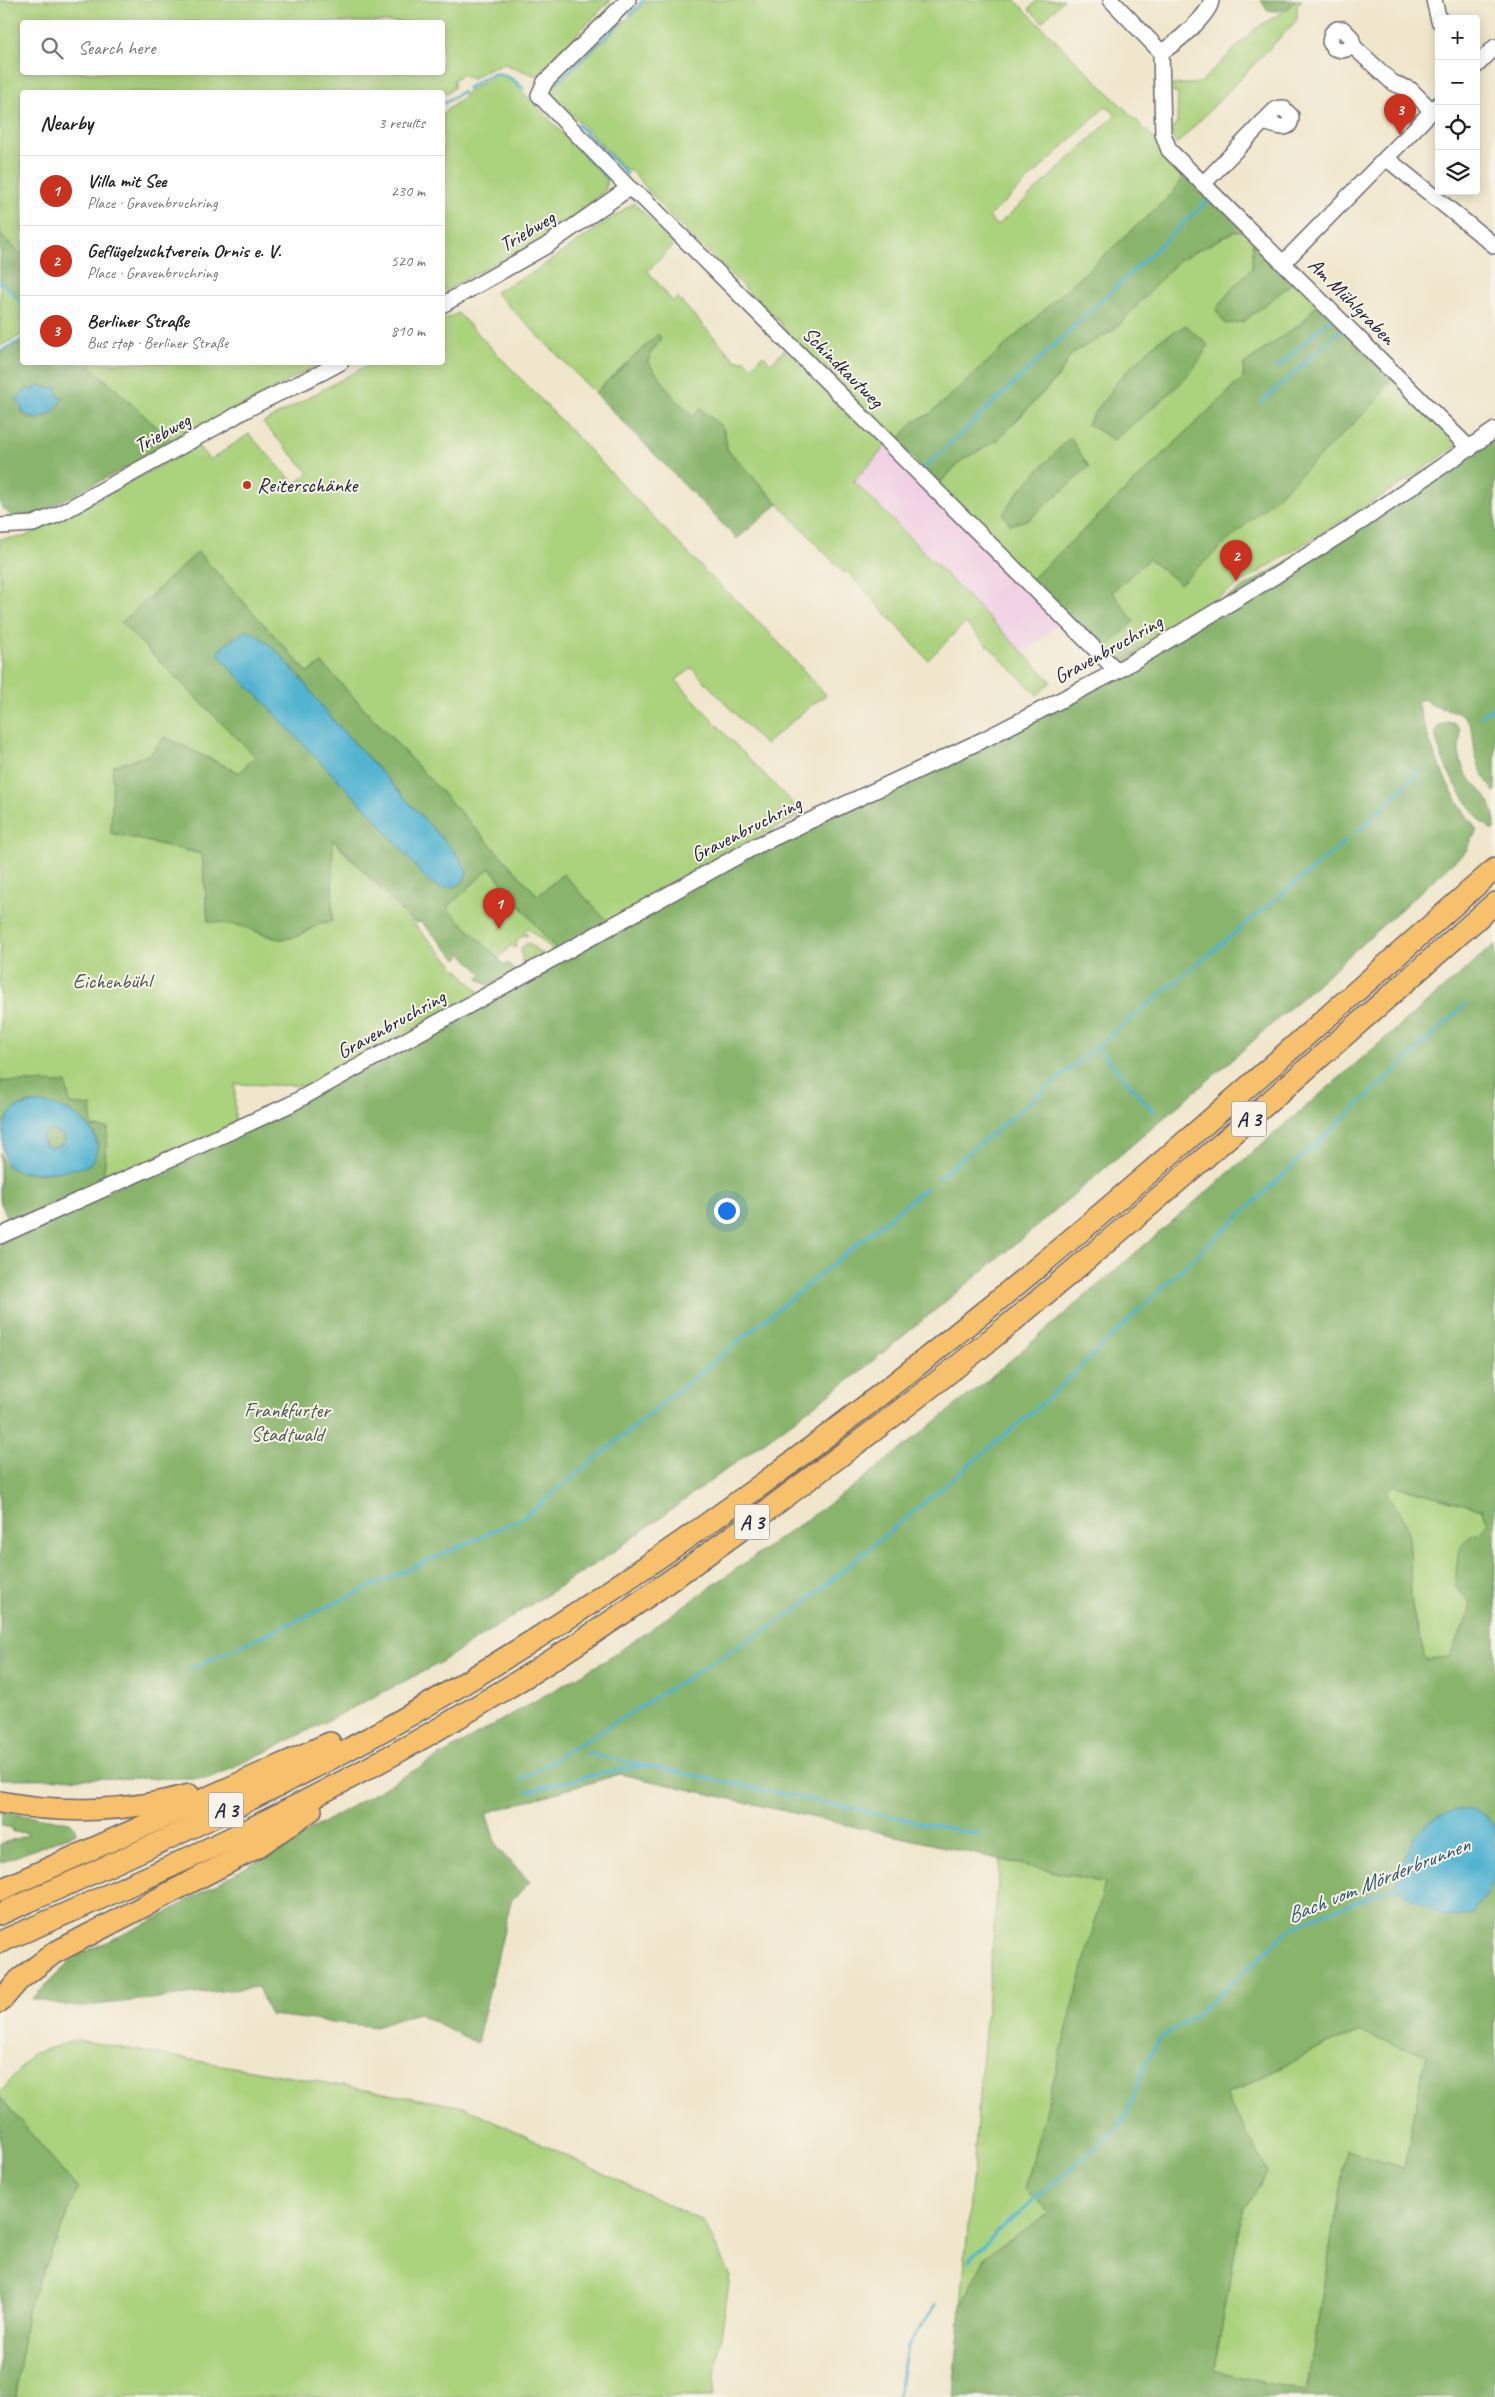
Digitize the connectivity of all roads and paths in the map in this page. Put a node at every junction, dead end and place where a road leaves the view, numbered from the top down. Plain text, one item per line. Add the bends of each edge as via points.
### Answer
1 (628, 0) edge
2 (1111, 0) edge
3 (1211, 0) edge
4 (1434, 0) edge
5 (1438, 15) edge
6 (1354, 47) dead end
7 (1495, 47) edge
8 (1161, 52) junction
9 (1479, 60) edge
10 (1435, 106) edge
11 (1435, 108) edge
12 (1263, 122) dead end
13 (1386, 158) junction
14 (1203, 184) junction
15 (628, 188) junction
16 (1495, 246) edge
17 (1283, 263) junction
18 (445, 303) edge
19 (336, 365) edge
20 (1495, 430) edge
21 (1470, 449) junction
22 (0, 526) edge
23 (1116, 671) junction
24 (1495, 869) edge
25 (1495, 903) edge
26 (0, 1236) edge
27 (445, 1694) junction
28 (388, 1758) junction
29 (256, 1776) junction
30 (0, 1802) edge
31 (0, 1890) edge
32 (0, 1914) edge
33 (0, 1942) edge
34 (0, 2002) edge

1 - 15 street, Schindkautweg via 545,82 539,95
2 - 8 street
3 - 8 street via 1209,10 1171,47
4 - 5 street
6 - 10 street via 1393,83
7 - 9 street
8 - 14 street, Am Mühlgraben via 1164,141
11 - 13 street
12 - 14 street
13 - 16 street
13 - 17 street
14 - 17 street, Am Mühlgraben
15 - 18 street, Triebweg via 546,246
15 - 23 street, Schindkautweg via 644,199
17 - 21 street, Am Mühlgraben
19 - 22 street, Triebweg via 253,405 59,514 33,524
20 - 21 street, Gravenbruchring
21 - 23 street, Gravenbruchring via 1275,576
23 - 26 street, Gravenbruchring via 987,738 756,846 289,1105
24 - 27 highway, A 3 via 1016,1285 885,1391 673,1548 580,1611
25 - 28 highway, A 3 via 1132,1219 1000,1331 894,1415 644,1599 493,1697
27 - 29 highway via 366,1725
27 - 32 highway, A 3 via 293,1778 132,1856
28 - 33 highway, A 3 via 250,1828
28 - 34 highway via 254,1849 54,1953 19,1980
29 - 30 highway via 169,1800 120,1808 62,1809
29 - 31 highway

